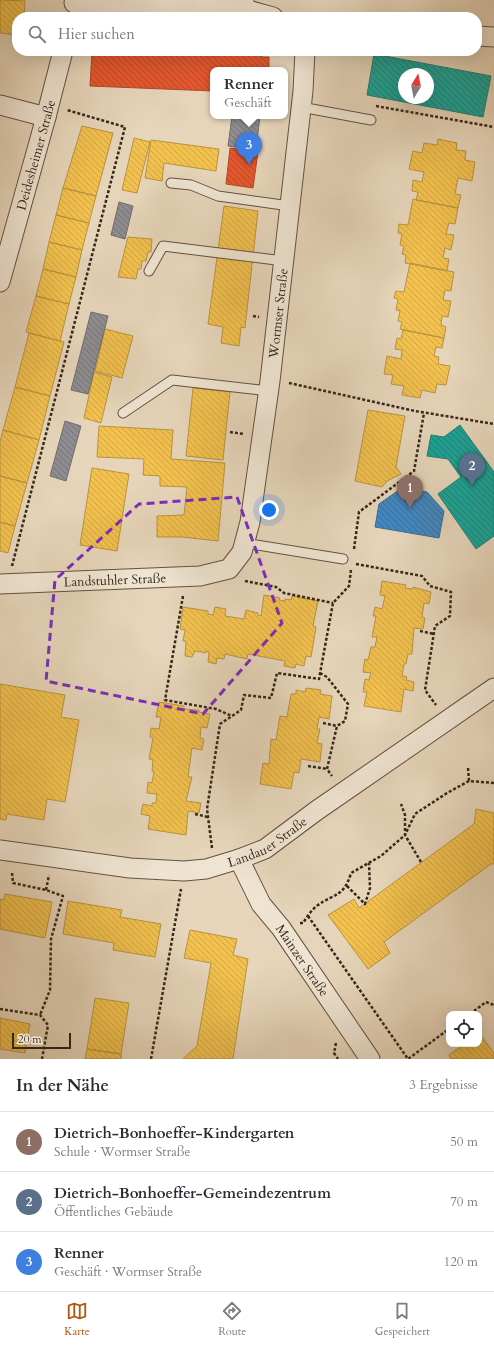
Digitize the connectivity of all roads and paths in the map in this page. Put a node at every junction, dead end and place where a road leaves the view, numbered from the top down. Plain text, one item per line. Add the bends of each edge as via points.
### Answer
1 (244, 4) edge
2 (73, 7) edge
3 (262, 12) edge
4 (482, 36) edge
5 (494, 37) edge
6 (62, 56) edge
7 (305, 56) edge
8 (0, 105) edge
9 (372, 105) dead end
10 (301, 107) junction
11 (48, 111) junction
12 (371, 120) dead end
13 (494, 127) edge
14 (171, 183) dead end
15 (290, 206) junction
16 (284, 261) junction
17 (149, 271) dead end
18 (0, 282) edge
19 (270, 386) junction
20 (123, 412) dead end
21 (424, 413) junction
22 (494, 424) edge
23 (245, 543) junction
24 (353, 556) dead end
25 (343, 559) dead end
26 (352, 563) dead end
27 (351, 567) dead end
28 (229, 569) junction
29 (4, 584) edge
30 (184, 592) dead end
31 (333, 603) junction
32 (420, 631) dead end
33 (434, 634) junction
34 (320, 673) junction
35 (494, 688) edge
36 (233, 716) junction
37 (448, 722) junction
38 (323, 724) dead end
39 (337, 726) junction
40 (308, 766) dead end
41 (468, 768) dead end
42 (327, 769) junction
43 (334, 778) dead end
44 (469, 781) junction
45 (494, 783) edge
46 (401, 804) dead end
47 (194, 814) dead end
48 (208, 817) junction
49 (405, 835) junction
50 (0, 850) edge
51 (239, 859) junction
52 (421, 862) dead end
53 (369, 863) junction
54 (215, 866) junction
55 (184, 871) junction
56 (12, 873) dead end
57 (48, 877) dead end
58 (347, 886) junction
59 (46, 890) junction
60 (308, 916) junction
61 (281, 928) junction
62 (494, 1005) edge
63 (0, 1009) edge
64 (474, 1011) edge
65 (40, 1015) junction
66 (446, 1031) edge
67 (42, 1059) edge
68 (151, 1059) edge
69 (370, 1059) edge
70 (408, 1059) edge

1 - 2 street
1 - 3 street
4 - 5 street
6 - 11 street, Deidesheimer Straße
7 - 10 street, Wormser Straße
8 - 11 street
9 - 13 path
10 - 12 lane
10 - 15 street, Wormser Straße
11 - 18 street, Deidesheimer Straße
11 - 29 path via 125,126
14 - 15 lane via 191,185 218,196
15 - 16 street, Wormser Straße
16 - 17 lane via 163,246
16 - 19 street, Wormser Straße
19 - 20 lane via 172,380
19 - 21 path via 299,385
19 - 23 street, Wormser Straße
21 - 22 path
21 - 24 path via 414,471 359,512
23 - 25 lane
23 - 28 street, Wormser Straße via 242,552
26 - 33 path via 422,576 430,586 451,592 450,616 435,626
27 - 31 path via 349,586
28 - 29 street, Landstuhler Straße via 200,576
28 - 31 path via 238,580
30 - 36 path via 165,700
31 - 34 path
32 - 33 path
33 - 37 path via 425,690
34 - 36 path via 319,679 278,673 271,698 244,695 241,710
34 - 39 path via 327,677 348,704 345,721
35 - 37 street, Landauer Straße
36 - 48 path via 220,724 207,809
37 - 51 street, Landauer Straße via 264,849
38 - 39 path
39 - 42 path
40 - 42 path
41 - 44 path
42 - 43 path
44 - 45 path
44 - 49 path via 415,814
46 - 49 path via 405,815
47 - 48 path
48 - 54 path
49 - 52 path
49 - 53 path
50 - 55 street, Landauer Straße via 130,868
51 - 54 street, Landauer Straße
51 - 61 street, Mainzer Straße via 261,904
53 - 58 path via 351,873
53 - 58 path via 370,888 364,904
54 - 55 street, Landauer Straße
55 - 68 path
56 - 59 path via 12,883
57 - 59 path
58 - 60 path via 317,906
59 - 65 path via 63,896 51,939 50,990
60 - 61 path via 303,922
60 - 70 path
61 - 69 street, Mainzer Straße
62 - 64 path via 486,1002
63 - 65 path
65 - 67 path via 48,1025
66 - 70 path

